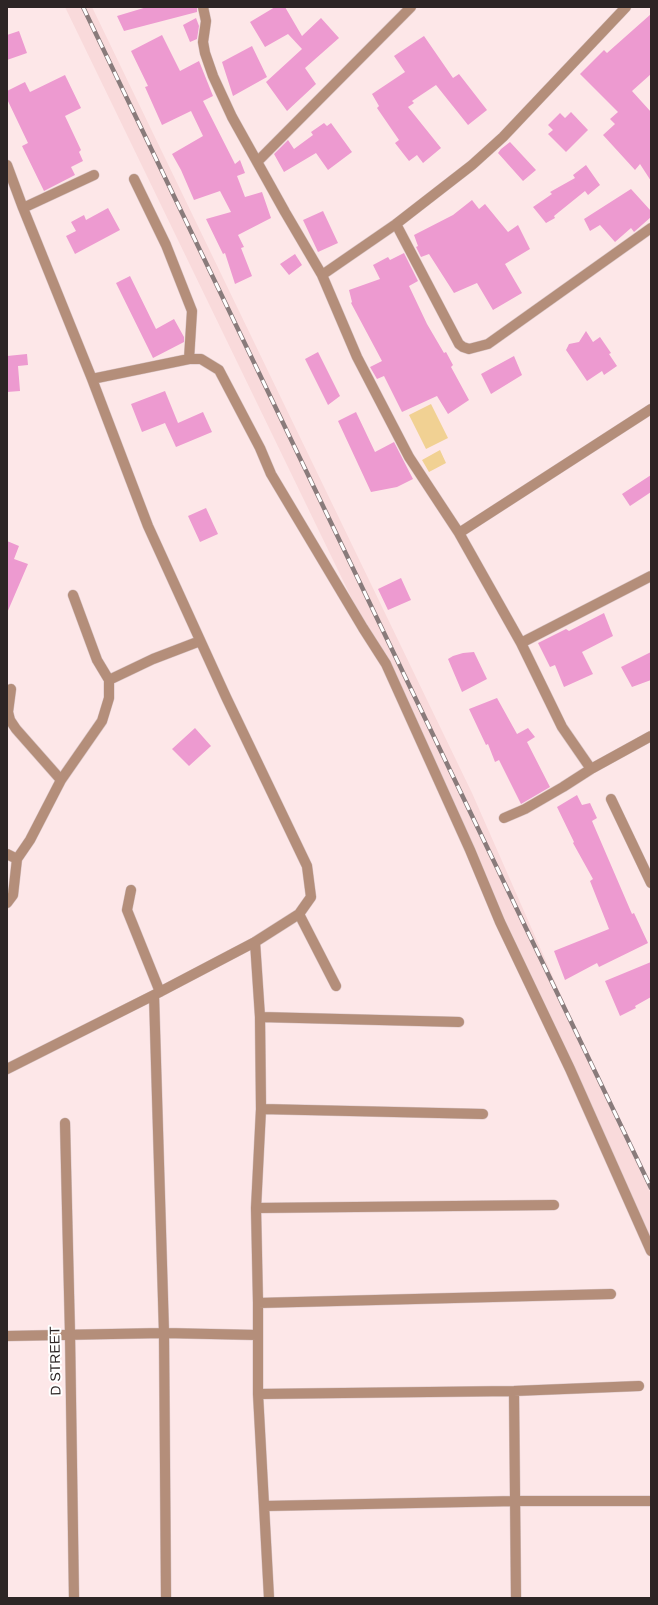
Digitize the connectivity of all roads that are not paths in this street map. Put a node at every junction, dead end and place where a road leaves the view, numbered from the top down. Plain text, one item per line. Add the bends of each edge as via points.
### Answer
1 (202, 7) edge
2 (411, 7) edge
3 (626, 7) edge
4 (257, 162) junction
5 (7, 165) edge
6 (94, 175) dead end
7 (134, 179) dead end
8 (23, 208) junction
9 (396, 224) junction
10 (651, 228) edge
11 (322, 275) junction
12 (189, 359) junction
13 (92, 379) junction
14 (651, 409) edge
15 (459, 533) junction
16 (651, 576) edge
17 (73, 595) dead end
18 (200, 640) junction
19 (521, 643) junction
20 (109, 680) junction
21 (11, 689) dead end
22 (651, 736) edge
23 (591, 769) junction
24 (61, 780) junction
25 (611, 799) dead end
26 (504, 818) dead end
27 (7, 854) edge
28 (17, 859) junction
29 (651, 883) edge
30 (131, 890) dead end
31 (7, 903) edge
32 (299, 914) junction
33 (256, 942) junction
34 (336, 986) dead end
35 (157, 994) junction
36 (260, 1017) junction
37 (459, 1022) dead end
38 (7, 1069) edge
39 (261, 1109) junction
40 (483, 1114) dead end
41 (65, 1123) dead end
42 (554, 1206) dead end
43 (256, 1208) junction
44 (651, 1251) edge
45 (611, 1294) dead end
46 (258, 1303) junction
47 (164, 1333) junction
48 (70, 1334) junction
49 (257, 1335) junction
50 (7, 1336) edge
51 (639, 1386) dead end
52 (514, 1391) junction
53 (258, 1394) junction
54 (516, 1501) junction
55 (651, 1501) edge
56 (265, 1506) junction
57 (74, 1598) edge
58 (166, 1598) edge
59 (270, 1598) edge
60 (516, 1598) edge

1 - 4 street via 206,21 203,42 212,76
2 - 4 street
3 - 9 street via 504,136 472,165
4 - 11 street
5 - 8 street
6 - 8 street
7 - 12 street via 166,245 192,310
8 - 13 street
9 - 10 street via 459,344 469,349 488,344
9 - 11 street
11 - 15 street via 358,357 409,457
12 - 13 street
12 - 44 street via 201,359 219,370 271,474 386,664 461,828 500,922 570,1069
13 - 18 street via 148,526
14 - 15 street
15 - 19 street
16 - 19 street
17 - 20 street via 97,660
18 - 20 street
18 - 32 street via 307,866 311,897
19 - 23 street via 562,727
20 - 24 street via 109,698 102,721
21 - 24 street via 8,712 10,720
22 - 23 street
23 - 26 street via 563,788
24 - 28 street via 30,840
25 - 29 street
27 - 28 street
28 - 31 street via 13,895
30 - 35 street via 127,910
32 - 33 street
32 - 34 street
33 - 35 street
33 - 36 street
35 - 38 street
35 - 47 street
36 - 37 street
36 - 39 street
39 - 40 street
39 - 43 street
41 - 48 street, D STREET
42 - 43 street
43 - 46 street
45 - 46 street
46 - 49 street
47 - 48 street
47 - 49 street
47 - 58 street
48 - 50 street
48 - 57 street, D STREET
49 - 53 street
51 - 52 street
52 - 53 street
52 - 54 street
53 - 56 street
54 - 55 street
54 - 56 street
54 - 60 street
56 - 59 street

